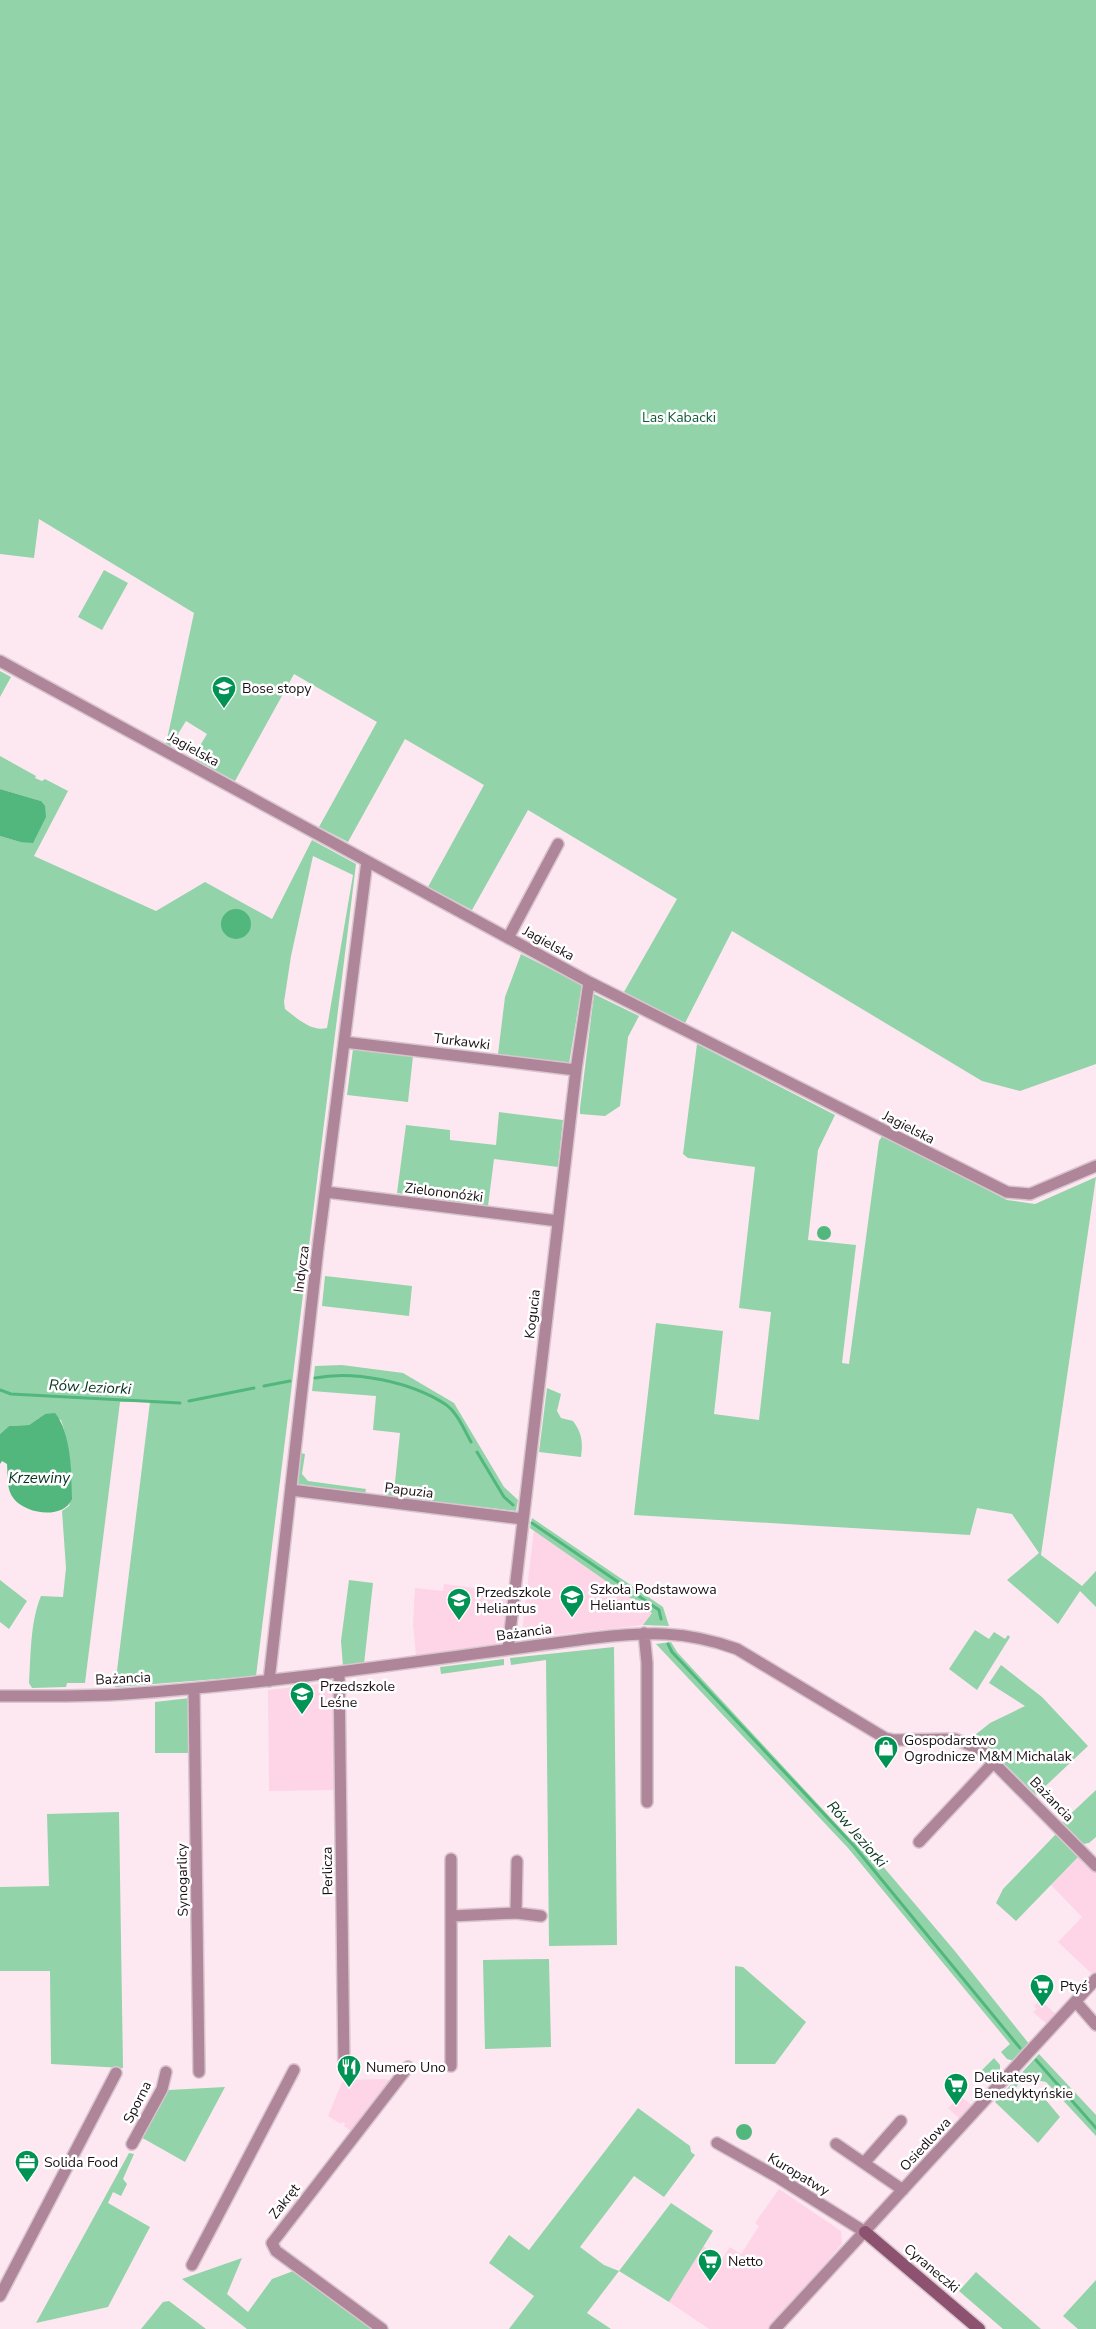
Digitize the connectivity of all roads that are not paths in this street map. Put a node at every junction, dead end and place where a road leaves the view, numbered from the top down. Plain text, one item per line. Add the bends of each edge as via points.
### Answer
1 (0, 661) edge
2 (558, 844) dead end
3 (367, 861) junction
4 (508, 938) junction
5 (589, 982) junction
6 (344, 1042) junction
7 (576, 1070) junction
8 (1096, 1166) edge
9 (326, 1192) junction
10 (558, 1222) junction
11 (291, 1490) junction
12 (524, 1519) junction
13 (644, 1633) junction
14 (508, 1649) junction
15 (339, 1672) junction
16 (268, 1681) junction
17 (194, 1689) junction
18 (0, 1696) edge
19 (991, 1766) junction
20 (648, 1802) dead end
21 (919, 1842) dead end
22 (451, 1858) dead end
23 (517, 1861) dead end
24 (1096, 1866) edge
25 (516, 1914) junction
26 (452, 1916) junction
27 (542, 1916) dead end
28 (1096, 1979) edge
29 (1076, 2002) junction
30 (1094, 2019) edge
31 (451, 2066) dead end
32 (408, 2067) dead end
33 (344, 2069) dead end
34 (294, 2070) dead end
35 (166, 2072) dead end
36 (199, 2072) dead end
37 (116, 2073) dead end
38 (901, 2121) dead end
39 (717, 2143) dead end
40 (132, 2144) dead end
41 (836, 2144) dead end
42 (864, 2163) junction
43 (903, 2190) junction
44 (865, 2232) junction
45 (192, 2266) dead end
46 (0, 2296) edge
47 (382, 2329) edge
48 (775, 2329) edge
49 (979, 2329) edge

1 - 3 street, Jagielska
2 - 4 street
3 - 4 street, Jagielska
3 - 6 street, Indycza
4 - 5 street, Jagielska
5 - 7 street, Kogucia
5 - 8 street, Jagielska via 1007,1192 1030,1194
6 - 7 street, Turkawki
6 - 9 street, Indycza
7 - 10 street, Kogucia
9 - 10 street, Zielononóżki
9 - 11 street, Indycza
10 - 12 street, Kogucia
11 - 12 street, Papuzia
11 - 16 street, Indycza
12 - 14 street, Kogucia
13 - 14 street, Bażancia
13 - 19 street, Bażancia via 673,1633 737,1648 878,1736 894,1740 955,1739 981,1750
13 - 20 street
14 - 15 street, Bażancia
15 - 16 street, Bażancia
15 - 33 street, Perlicza
16 - 17 street, Bażancia
17 - 18 street, Bażancia via 107,1695
17 - 36 street, Synogarlicy
19 - 21 street
19 - 24 street, Bażancia
22 - 26 street
23 - 25 street
25 - 26 street
25 - 27 street
26 - 31 street
28 - 29 street, Osiedlowa
29 - 30 street
29 - 43 street, Osiedlowa
32 - 47 street, Zakręt via 272,2243 276,2251
34 - 45 street
35 - 40 street, Sporna via 162,2089
37 - 46 street
38 - 42 street
39 - 44 street, Kuropatwy
41 - 42 street
42 - 43 street
43 - 44 street, Osiedlowa
44 - 48 street, Osiedlowa
44 - 49 street, Cyraneczki

